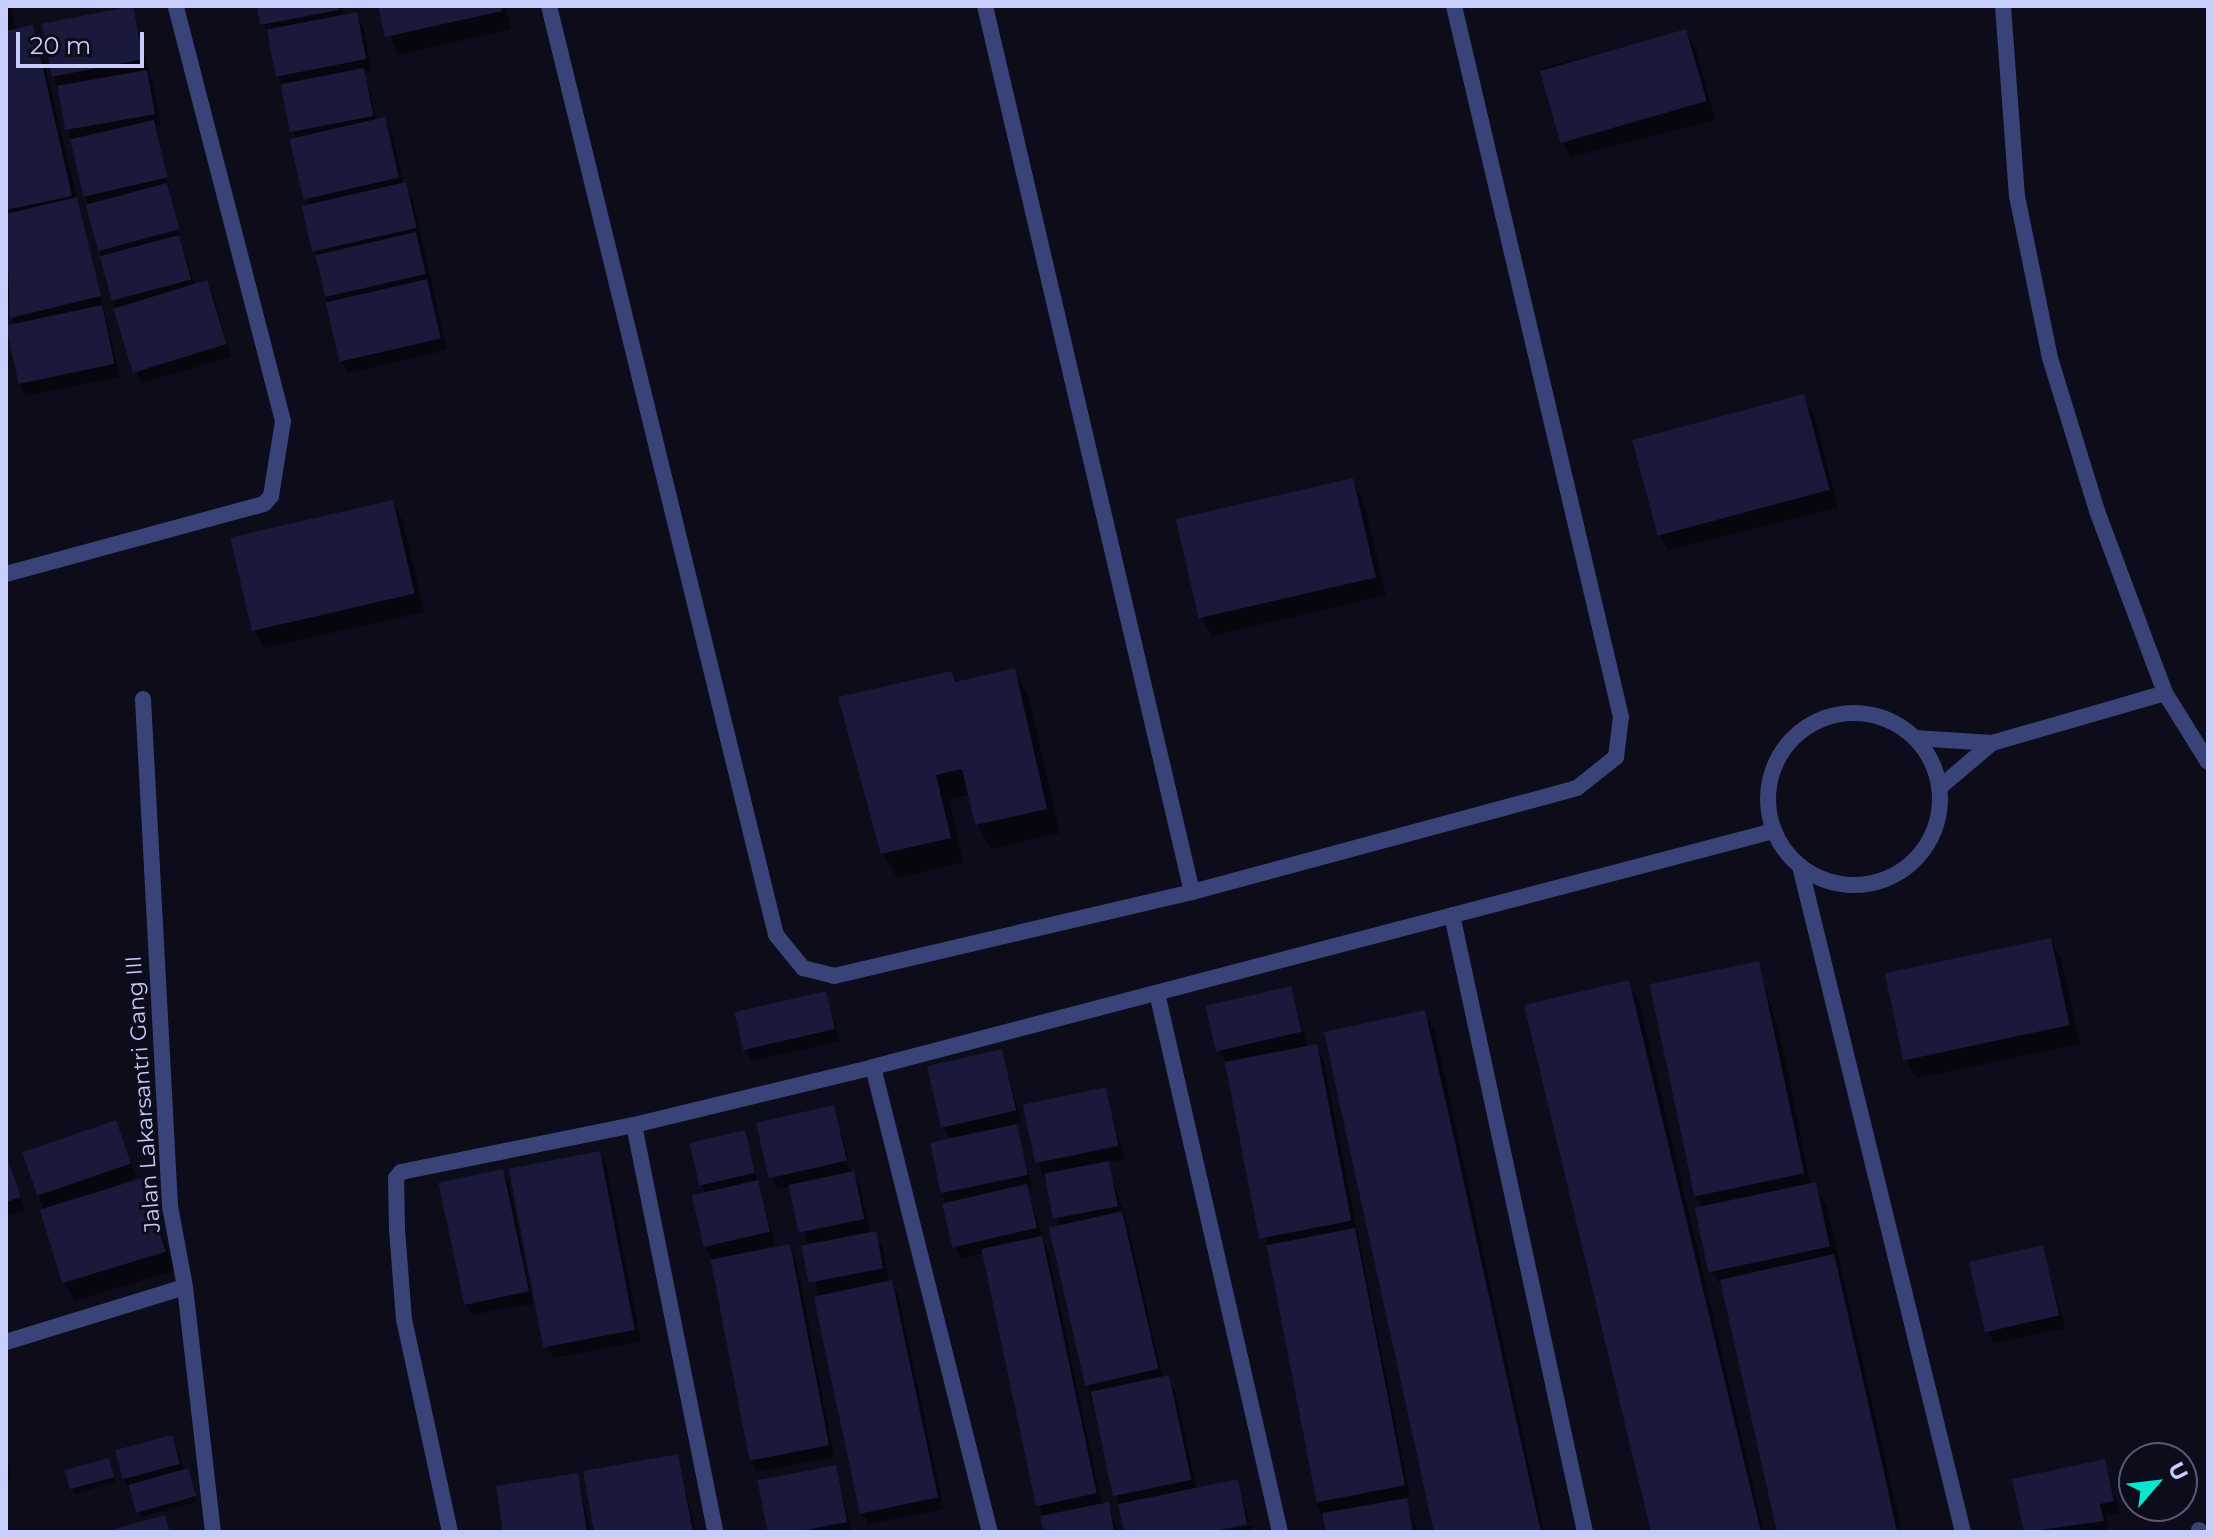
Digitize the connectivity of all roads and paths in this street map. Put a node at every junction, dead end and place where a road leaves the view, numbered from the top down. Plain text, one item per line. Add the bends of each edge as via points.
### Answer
1 (176, 6) edge
2 (549, 6) edge
3 (985, 6) edge
4 (1454, 6) edge
5 (2003, 6) edge
6 (6, 574) edge
7 (2165, 693) junction
8 (143, 699) dead end
9 (1915, 738) junction
10 (1992, 743) junction
11 (2208, 762) edge
12 (1939, 788) junction
13 (1774, 831) junction
14 (1800, 866) junction
15 (1192, 892) junction
16 (1452, 915) junction
17 (1157, 993) junction
18 (873, 1067) junction
19 (634, 1125) junction
20 (185, 1287) junction
21 (6, 1342) edge
22 (213, 1532) edge
23 (450, 1532) edge
24 (715, 1532) edge
25 (990, 1532) edge
26 (1280, 1532) edge
27 (1585, 1532) edge
28 (1963, 1532) edge

1 - 6 street via 283,421 271,496 264,504
2 - 15 street via 776,935 803,968 834,976
3 - 15 street
4 - 15 street via 1621,717 1616,757 1577,788
5 - 7 street via 2017,196 2050,358 2097,511
7 - 10 street
7 - 11 street
8 - 20 street, Jalan Lakarsantri Gang III via 159,1054 170,1206
9 - 10 street
9 - 12 street via 1930,760
9 - 13 street via 1892,722 1867,714 1839,713 1813,722 1777,761 1768,787
10 - 12 street
12 - 14 street via 1938,818 1927,844 1908,867 1883,881 1854,886 1825,881
13 - 14 street
13 - 16 street
14 - 28 street
16 - 17 street
16 - 27 street
17 - 18 street
17 - 26 street
18 - 19 street
18 - 25 street
19 - 23 street via 408,1170 396,1178 404,1320
19 - 24 street
20 - 21 street
20 - 22 street, Jalan Lakarsantri Gang III

